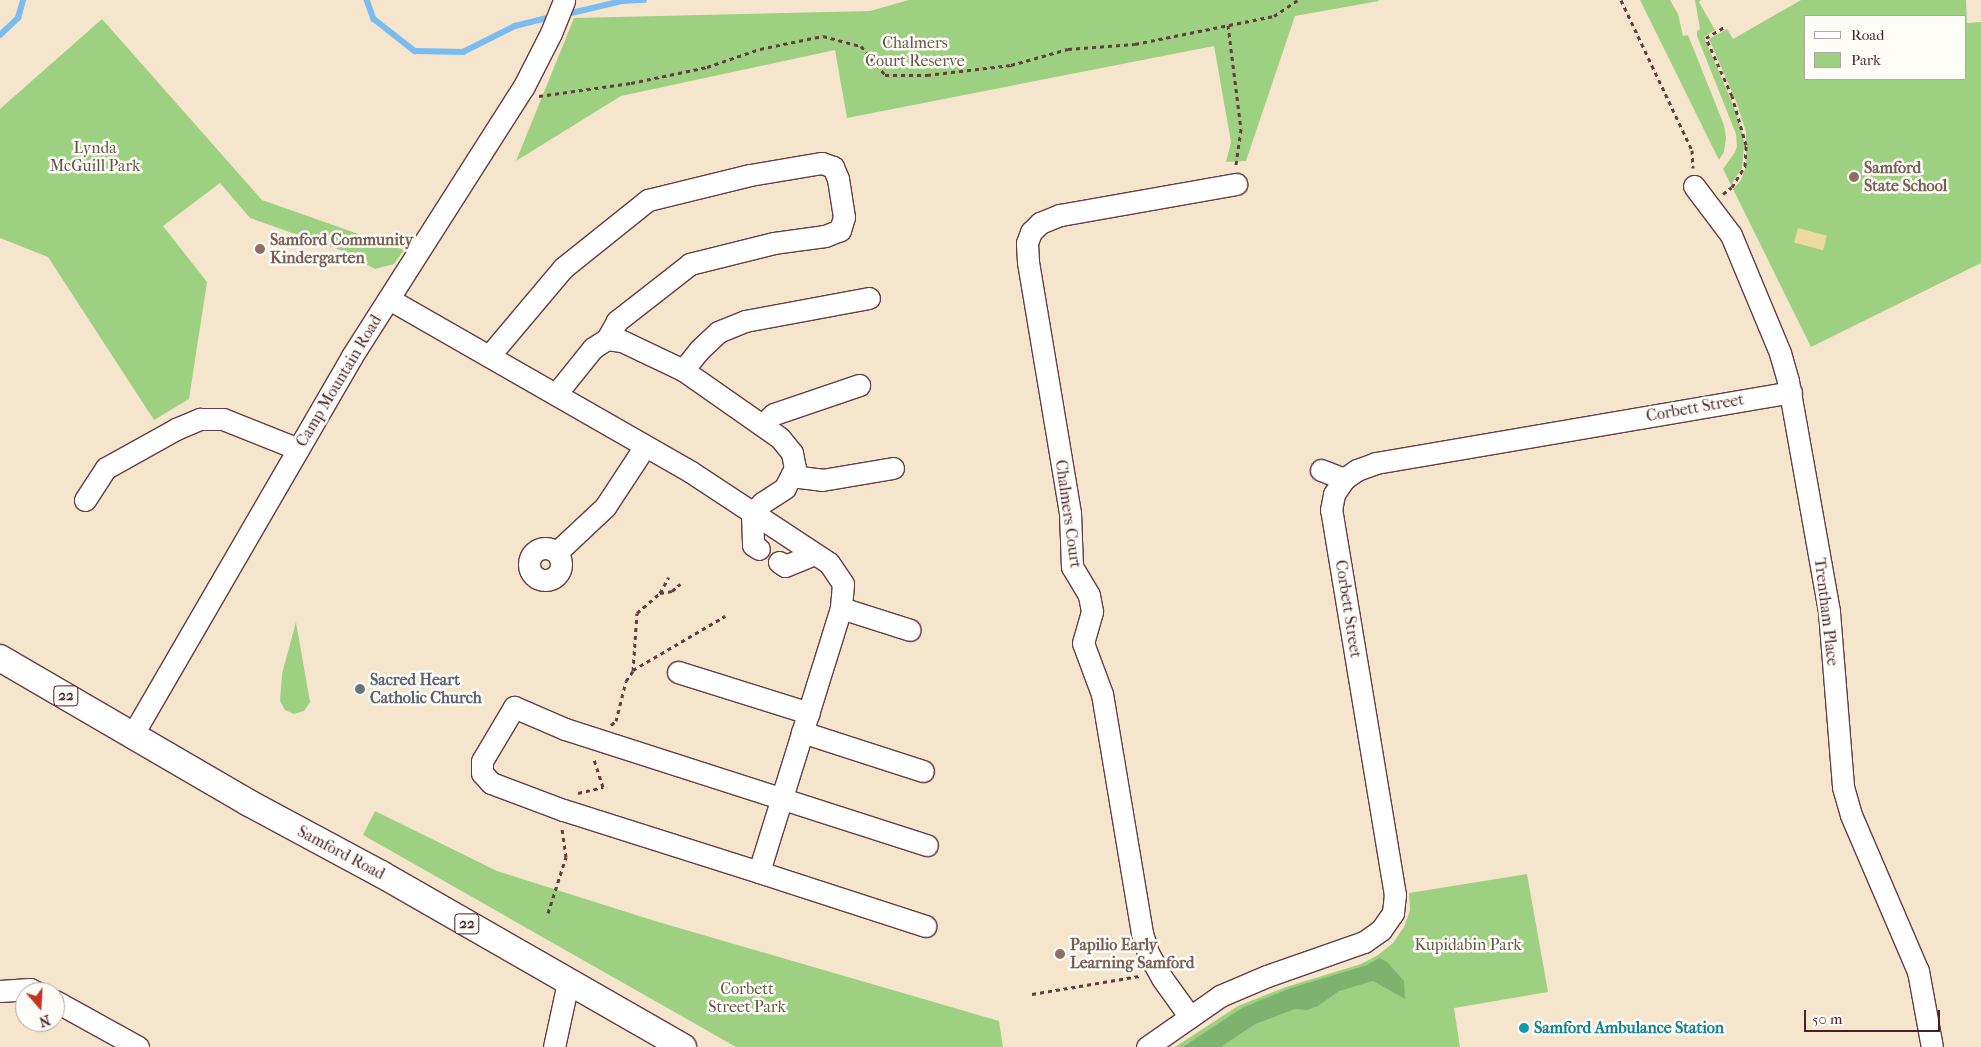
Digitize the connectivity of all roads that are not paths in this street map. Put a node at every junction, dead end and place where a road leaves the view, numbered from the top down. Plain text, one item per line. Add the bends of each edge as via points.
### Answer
1 (564, 0) edge
2 (1236, 184) road end
3 (1694, 186) road end
4 (389, 298) junction
5 (869, 298) dead end
6 (607, 339) junction
7 (489, 356) junction
8 (683, 370) junction
9 (859, 385) dead end
10 (1791, 392) junction
11 (556, 394) junction
12 (762, 424) junction
13 (645, 446) junction
14 (298, 449) junction
15 (893, 468) dead end
16 (1322, 470) dead end
17 (791, 476) junction
18 (1344, 479) junction
19 (85, 500) dead end
20 (752, 514) junction
21 (759, 549) dead end
22 (557, 552) dead end
23 (814, 554) junction
24 (779, 562) dead end
25 (841, 608) junction
26 (910, 630) dead end
27 (0, 658) edge
28 (678, 672) dead end
29 (806, 723) junction
30 (133, 734) junction
31 (923, 771) dead end
32 (781, 800) junction
33 (927, 846) dead end
34 (759, 872) junction
35 (925, 926) dead end
36 (568, 982) junction
37 (15, 990) edge
38 (0, 991) edge
39 (65, 1007) edge
40 (1190, 1017) junction
41 (138, 1047) edge
42 (554, 1047) edge
43 (683, 1047) edge
44 (1147, 1047) edge
45 (1932, 1047) edge

1 - 4 street, Camp Mountain Road via 552,33 524,88
2 - 40 street, Chalmers Court via 1055,216 1035,227 1027,243 1070,513 1072,567 1089,595 1092,611 1083,644 1102,694 1142,933 1162,978
3 - 10 street, Trentham Place via 1731,235 1780,352
4 - 7 street
4 - 14 street, Camp Mountain Road
5 - 8 street via 745,321 718,332
6 - 7 street via 616,320 690,264 774,243 825,236 840,230 844,217 833,167 822,163 750,175 648,200 562,268
6 - 8 street via 622,341
6 - 11 street via 593,348
7 - 11 street
8 - 12 street
9 - 12 street via 774,414
10 - 18 street, Corbett Street via 1376,463
10 - 45 street, Trentham Place via 1829,612 1843,787 1851,815 1918,971
11 - 13 street
12 - 17 street via 792,452 794,468
13 - 20 street via 691,472
13 - 22 street via 605,507
14 - 19 street via 223,419 200,419 106,468
14 - 30 street, Camp Mountain Road
15 - 17 street via 822,480
16 - 18 street
17 - 20 street via 785,488
18 - 40 street, Corbett Street via 1334,494 1331,510 1395,895 1392,913 1381,930 1364,942 1220,996
20 - 21 street via 754,545
20 - 23 street
23 - 24 street via 785,566
23 - 25 street via 829,563 843,584
25 - 26 street
25 - 29 street
27 - 30 main road, Samford Road / 22
28 - 29 street
29 - 31 street
29 - 32 street
30 - 36 main road, Samford Road / 22
32 - 33 street
32 - 34 street
32 - 34 street via 548,723 514,707 482,761 482,773 491,783 563,810
34 - 35 street
36 - 42 street
36 - 43 main road, Samford Road / 22
37 - 38 street
39 - 41 street
40 - 44 street, Corbett Street

